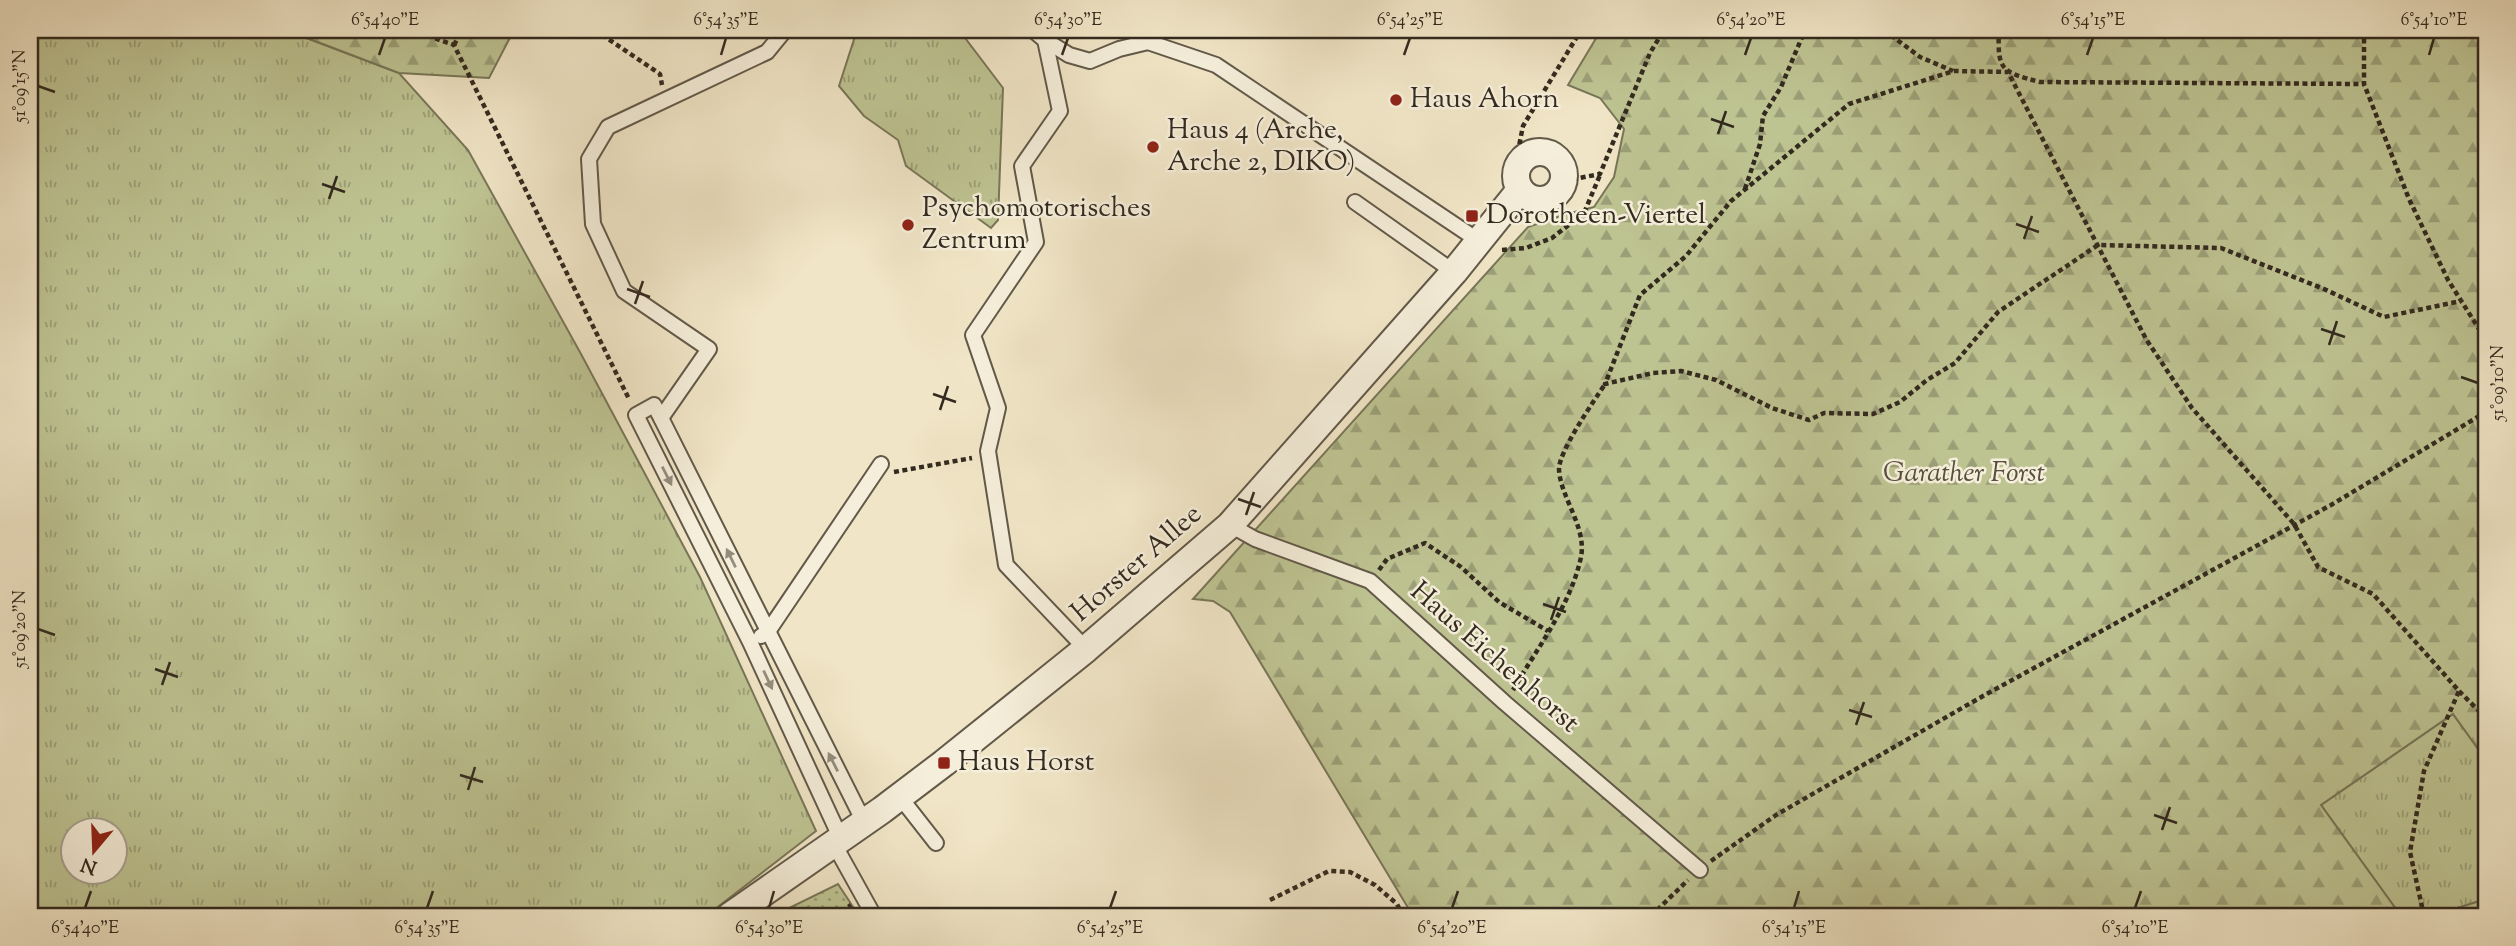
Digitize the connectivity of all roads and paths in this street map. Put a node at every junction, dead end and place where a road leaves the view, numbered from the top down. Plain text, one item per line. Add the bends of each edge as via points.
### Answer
1 (411, 30) edge
2 (462, 30) edge
3 (595, 30) edge
4 (785, 30) edge
5 (1033, 30) edge
6 (1581, 30) edge
7 (1664, 30) edge
8 (1805, 30) edge
9 (1884, 30) edge
10 (1999, 30) edge
11 (2364, 30) edge
12 (1045, 40) junction
13 (454, 45) junction
14 (1954, 71) junction
15 (2008, 72) junction
16 (2364, 84) junction
17 (664, 100) junction
18 (1521, 161) junction
19 (1600, 174) junction
20 (1564, 181) junction
21 (1520, 190) junction
22 (1745, 190) junction
23 (1355, 202) dead end
24 (1479, 241) junction
25 (2098, 245) junction
26 (1454, 272) junction
27 (2462, 301) junction
28 (2486, 340) edge
29 (1605, 384) junction
30 (2486, 412) edge
31 (636, 415) junction
32 (661, 418) junction
33 (988, 455) junction
34 (877, 470) joint
35 (2294, 524) junction
36 (1230, 525) junction
37 (1370, 581) junction
38 (1548, 631) junction
39 (768, 633) junction
40 (750, 642) junction
41 (1086, 649) junction
42 (2459, 691) junction
43 (1505, 703) junction
44 (2486, 718) edge
45 (900, 797) junction
46 (864, 822) junction
47 (838, 841) junction
48 (936, 843) dead end
49 (1700, 870) junction
50 (1270, 900) dead end
51 (730, 916) edge
52 (874, 916) edge
53 (1403, 916) edge
54 (1651, 916) edge
55 (2424, 916) edge

1 - 13 path
2 - 13 path
3 - 17 path via 660,74
4 - 17 lane via 767,52
5 - 12 lane
6 - 18 path via 1523,127
7 - 19 path
8 - 22 path via 1763,116 1760,144
9 - 14 path via 1920,57
10 - 15 path via 2000,62
11 - 16 path
12 - 24 lane via 1090,61 1148,42 1216,65
12 - 33 lane via 1060,111 1022,166 1036,242 973,335 998,408
13 - 31 path
14 - 15 path
14 - 22 path via 1849,104
15 - 16 path via 2066,84
15 - 25 path
16 - 27 path via 2409,199
17 - 32 lane via 608,127 589,159 593,223 624,291 709,349
18 - 20 street via 1534,153 1550,154 1561,165
18 - 21 street via 1516,175
19 - 20 path
19 - 24 path via 1584,213 1552,238 1526,248 1493,251
20 - 21 street via 1548,199 1533,199
21 - 24 street, Horster Allee
22 - 29 path via 1686,256 1640,295
23 - 26 lane
24 - 26 street, Horster Allee
25 - 27 path via 2221,248 2384,317
25 - 29 path via 1998,312 1955,363 1900,402 1873,414 1824,413 1809,420 1772,408 1716,380 1681,371
25 - 35 path via 2146,339 2192,408
26 - 36 street, Horster Allee
27 - 28 path
29 - 38 path via 1559,467 1582,554 1570,593
30 - 35 path
31 - 32 lane via 654,405
31 -> 40 lane
39 -> 32 lane
33 - 34 path
33 - 41 lane via 1006,565
34 - 39 lane
35 - 42 path via 2318,567 2373,594
35 - 49 path via 1776,815
36 - 37 lane, Haus Eichenhorst via 1255,539
36 - 41 street, Horster Allee
37 - 38 path via 1387,559 1425,543 1461,567 1499,602
37 - 43 lane, Haus Eichenhorst
38 - 43 path
39 - 40 lane
46 -> 39 lane
40 -> 47 lane
41 - 45 street, Horster Allee
42 - 44 path
42 - 55 path via 2424,771 2410,852
43 - 49 lane, Haus Eichenhorst
45 - 46 street, Horster Allee
45 - 48 lane
46 - 47 street, Horster Allee
47 - 51 street, Horster Allee
47 - 52 lane
49 - 54 path
50 - 53 path via 1329,871 1350,872 1375,885 1397,904

